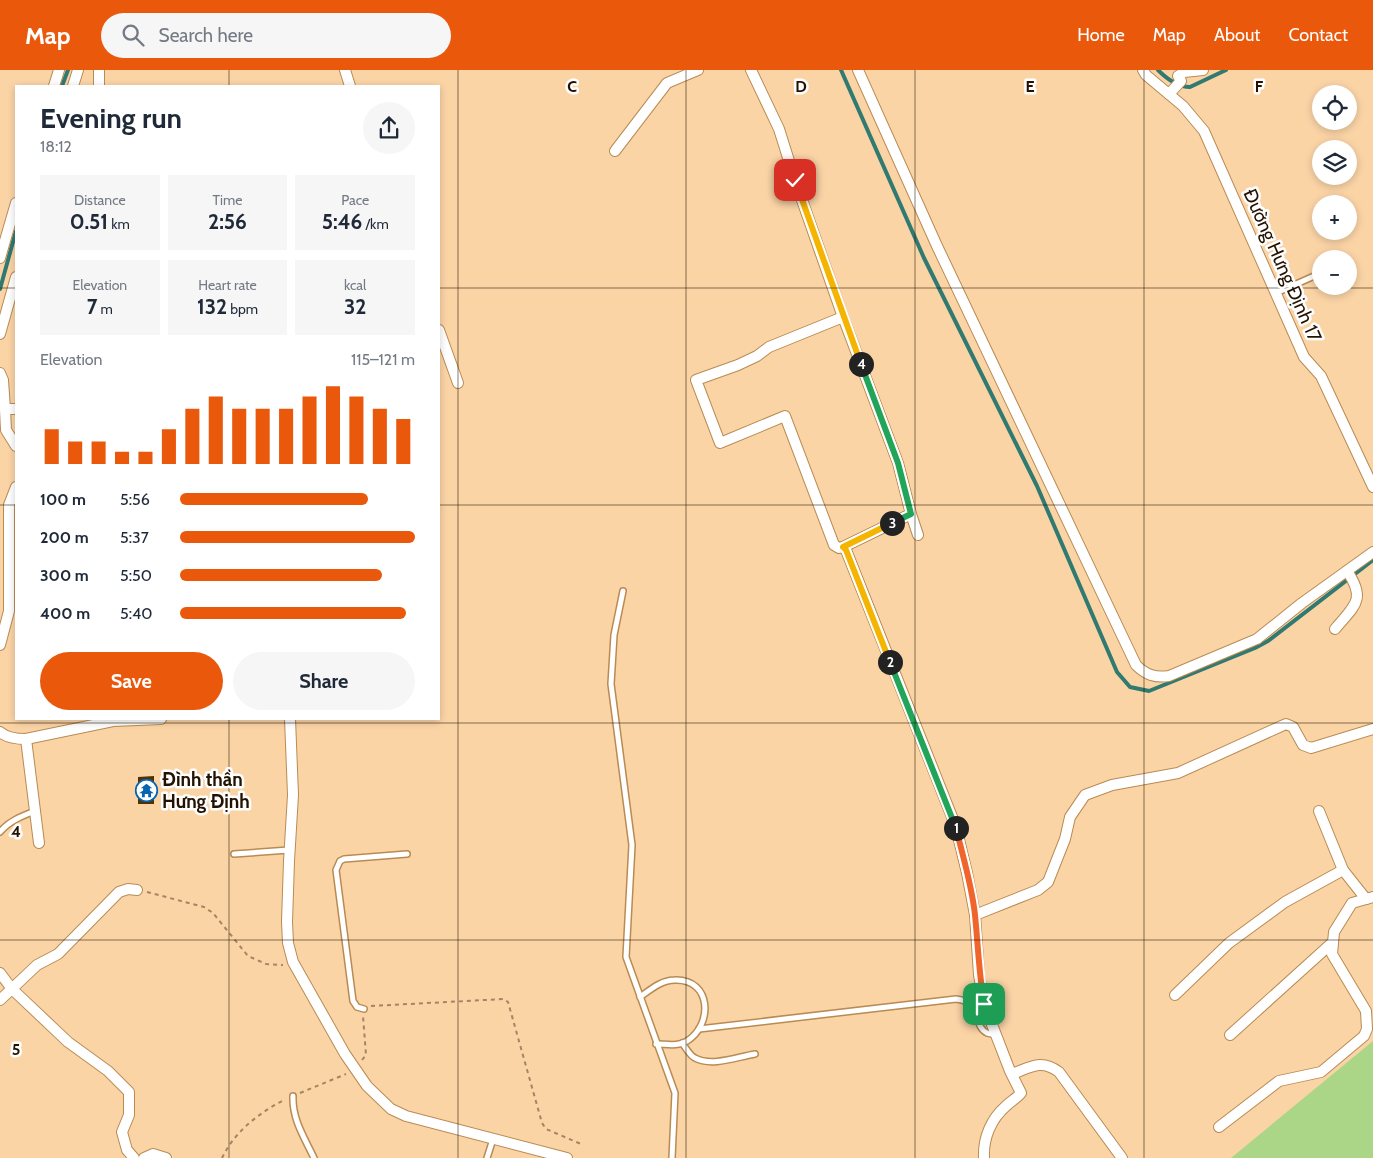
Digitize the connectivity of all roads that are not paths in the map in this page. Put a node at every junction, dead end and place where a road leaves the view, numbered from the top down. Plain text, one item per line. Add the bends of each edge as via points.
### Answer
1 (59, 70) edge
2 (78, 70) edge
3 (99, 70) edge
4 (345, 70) edge
5 (698, 70) edge
6 (751, 70) edge
7 (858, 70) edge
8 (1143, 70) edge
9 (1203, 70) edge
10 (54, 85) edge
11 (73, 85) edge
12 (99, 85) edge
13 (350, 85) edge
14 (1169, 94) junction
15 (615, 151) dead end
16 (15, 206) edge
17 (0, 258) edge
18 (1312, 277) edge
19 (15, 280) edge
20 (1276, 293) junction
21 (843, 317) junction
22 (440, 333) edge
23 (0, 334) edge
24 (0, 373) edge
25 (458, 384) dead end
26 (4, 409) junction
27 (15, 410) edge
28 (15, 444) edge
29 (1373, 487) edge
30 (15, 489) edge
31 (911, 514) junction
32 (918, 535) dead end
33 (843, 547) junction
34 (1373, 552) edge
35 (5, 564) edge
36 (1351, 576) junction
37 (623, 592) dead end
38 (1334, 629) dead end
39 (0, 645) edge
40 (113, 720) edge
41 (290, 720) edge
42 (1373, 729) edge
43 (0, 732) edge
44 (26, 739) junction
45 (35, 811) junction
46 (1319, 811) dead end
47 (0, 832) edge
48 (39, 843) dead end
49 (289, 850) junction
50 (234, 854) dead end
51 (407, 854) dead end
52 (1343, 870) junction
53 (137, 890) road end
54 (1370, 898) edge
55 (975, 914) junction
56 (1333, 942) junction
57 (0, 973) edge
58 (12, 989) junction
59 (1175, 995) dead end
60 (640, 997) junction
61 (0, 1000) edge
62 (364, 1009) road end
63 (699, 1029) junction
64 (996, 1034) junction
65 (1230, 1035) dead end
66 (682, 1043) junction
67 (656, 1044) junction
68 (755, 1054) dead end
69 (1012, 1074) junction
70 (293, 1096) road end
71 (1219, 1127) dead end
72 (493, 1139) junction
73 (134, 1158) edge
74 (144, 1158) edge
75 (166, 1158) edge
76 (314, 1158) edge
77 (487, 1158) edge
78 (567, 1158) edge
79 (672, 1158) edge
80 (984, 1158) edge
81 (1122, 1158) edge

1 - 10 street
2 - 11 street
3 - 12 street
4 - 13 street
5 - 15 street via 667,84
6 - 21 street via 778,129
7 - 36 street via 937,246 1142,672 1160,678 1169,676 1257,639 1302,603
8 - 14 street, Đường Hưng Định 17
9 - 14 street via 1184,72
14 - 20 street, Đường Hưng Định 17 via 1204,131
16 - 17 street
18 - 20 lane
19 - 23 street
20 - 29 street, Đường Hưng Định 17 via 1304,357 1321,376
21 - 31 street via 898,463
21 - 33 street via 696,380 720,443 784,416 834,545
22 - 25 street
24 - 26 street
26 - 27 street
26 - 28 street via 6,430
30 - 35 street via 8,513
31 - 32 street
31 - 33 street
33 - 55 street via 956,827
34 - 36 street
35 - 39 street via 9,612
36 - 38 street via 1357,589 1356,601
37 - 60 lane via 614,635 611,684 632,844 626,957
40 - 44 street
41 - 49 street via 293,794
42 - 55 street via 1312,748 1303,745 1293,727 1286,724 1178,773 1112,785 1085,795 1070,818 1048,882 1038,890
43 - 44 street
44 - 45 street
45 - 47 lane via 18,818
45 - 48 street
46 - 52 street
49 - 50 lane
49 - 72 street via 288,943 295,966 366,1086 390,1109 424,1122
51 - 62 lane via 344,859 336,870 353,1001
52 - 54 street
52 - 59 street via 1285,902 1229,943
53 - 58 street via 119,892 58,954 38,965
54 - 56 street via 1352,903 1334,932
55 - 64 street via 984,1004
56 - 65 street
56 - 71 street via 1332,954 1366,1011 1364,1036 1321,1072 1280,1081
57 - 58 street
58 - 61 street
58 - 73 street via 68,1042 108,1071 129,1092 129,1115 122,1132 127,1150
60 - 63 lane via 673,980 695,985 704,1000 705,1010
60 - 67 lane
63 - 64 lane via 956,999 971,1004 987,1034
63 - 66 lane
64 - 69 street
66 - 67 lane via 674,1046
66 - 68 lane via 693,1058 704,1061
67 - 79 lane via 675,1093
69 - 80 street via 1022,1093 994,1119 986,1134
69 - 81 street via 1040,1064 1050,1065 1059,1072
70 - 76 lane via 292,1109 296,1121
72 - 77 lane
72 - 78 street
74 - 75 street via 153,1154

